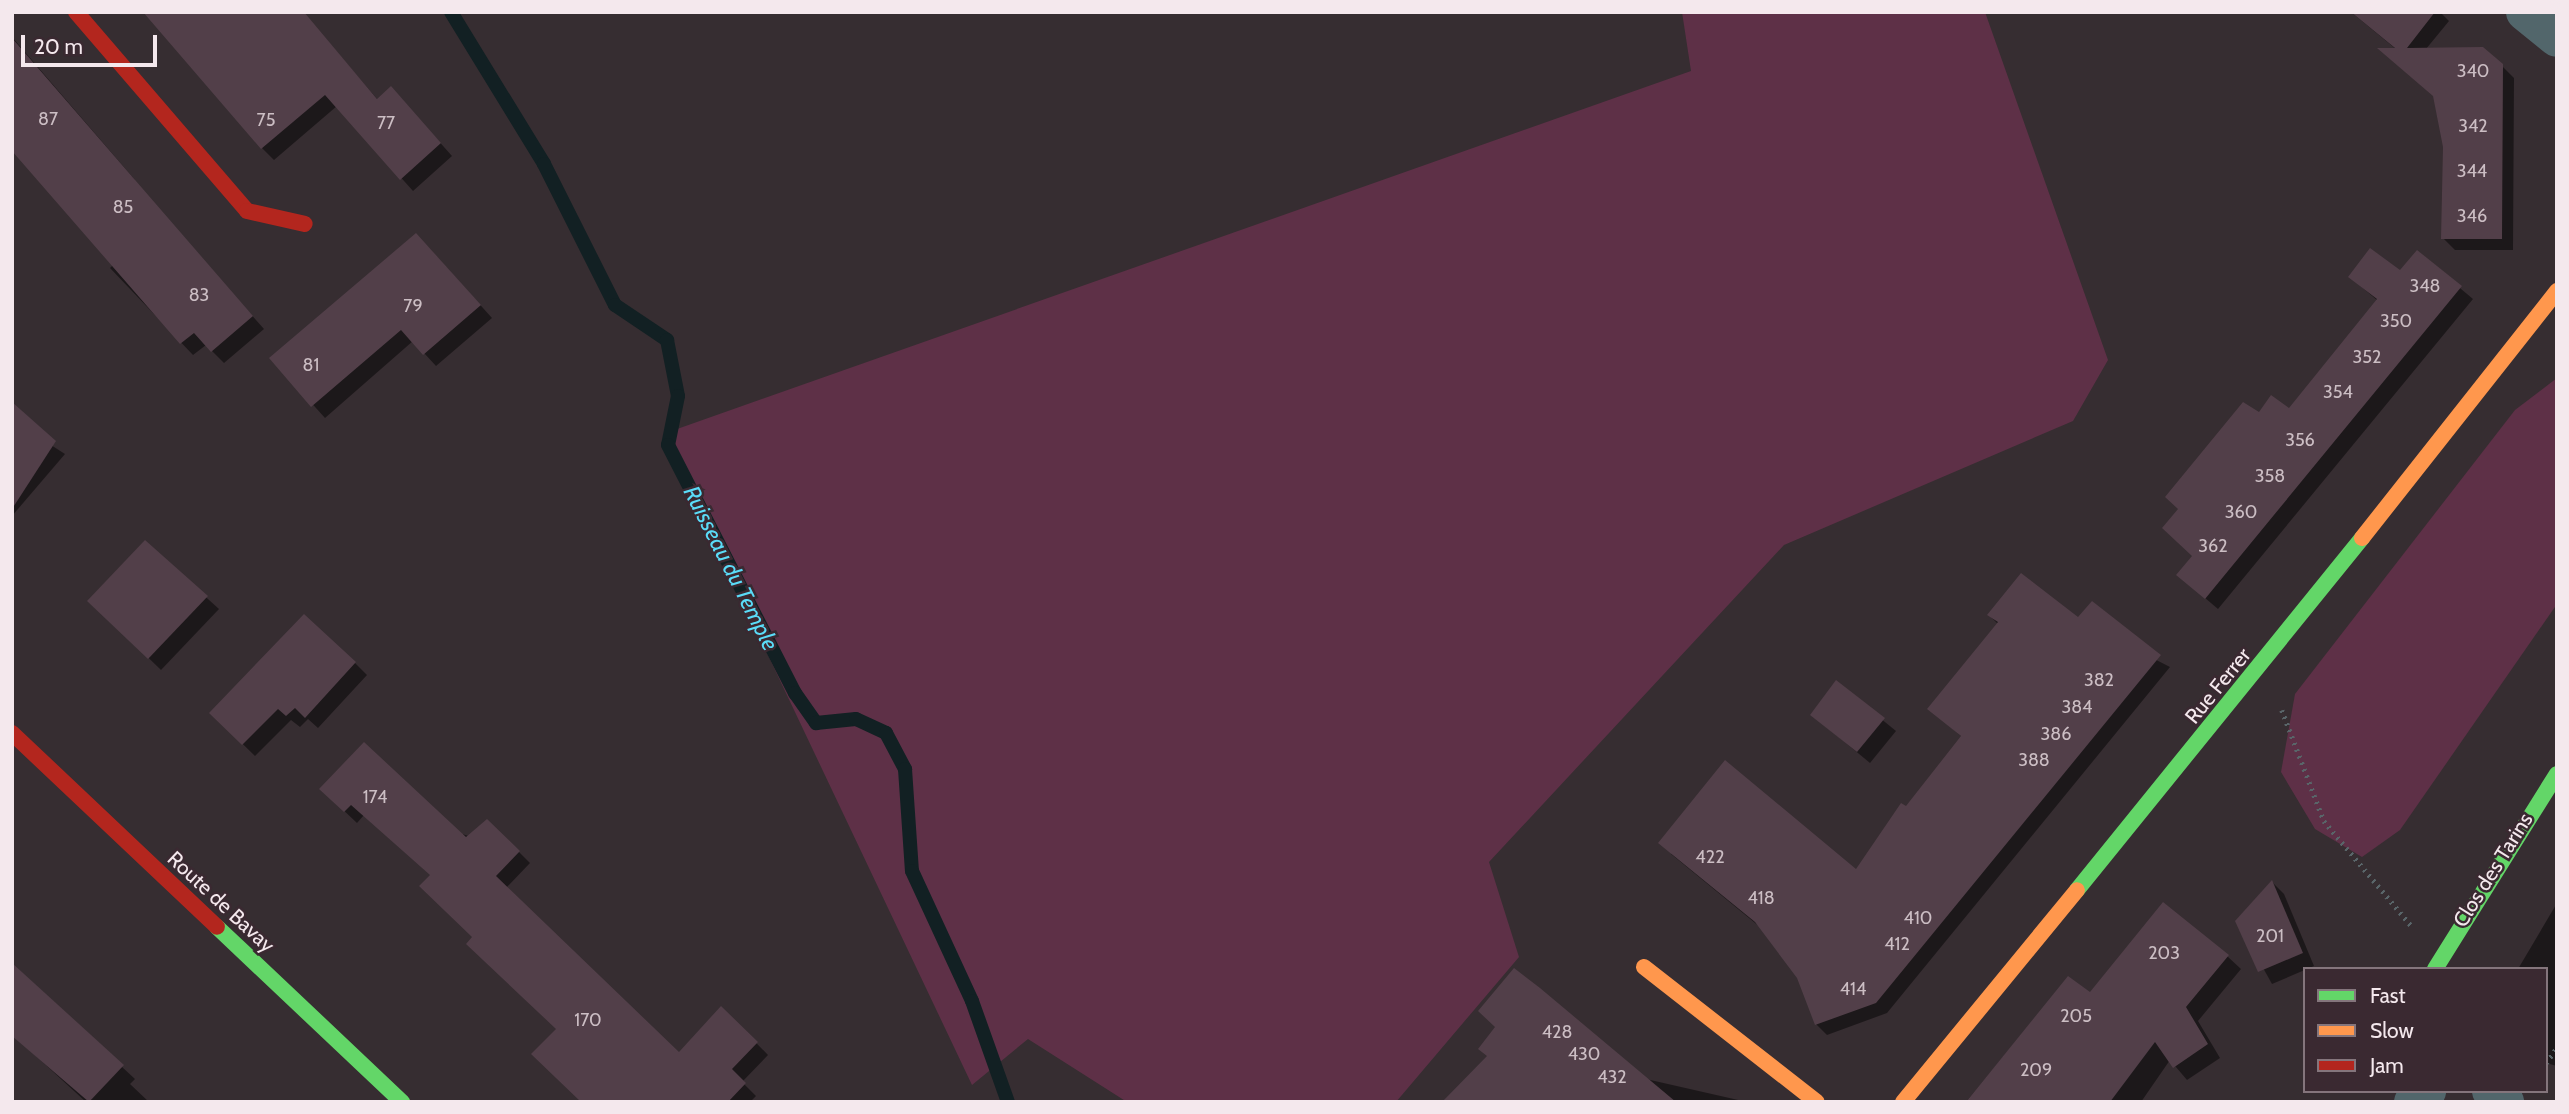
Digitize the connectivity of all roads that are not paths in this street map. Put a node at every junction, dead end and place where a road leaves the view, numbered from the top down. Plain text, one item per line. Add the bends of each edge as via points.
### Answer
1 (75, 12) edge
2 (2525, 12) edge
3 (2557, 38) edge
4 (305, 224) dead end
5 (2557, 291) edge
6 (12, 733) edge
7 (2557, 774) edge
8 (2436, 963) edge
9 (1644, 967) dead end
10 (402, 1102) edge
11 (1817, 1102) edge
12 (1903, 1102) edge

1 - 4 main road via 247,211
2 - 3 street
5 - 12 main road, Rue Ferrer via 2265,662
6 - 10 main road, Route de Bavay
7 - 8 main road, Clos des Tarins
9 - 11 main road

